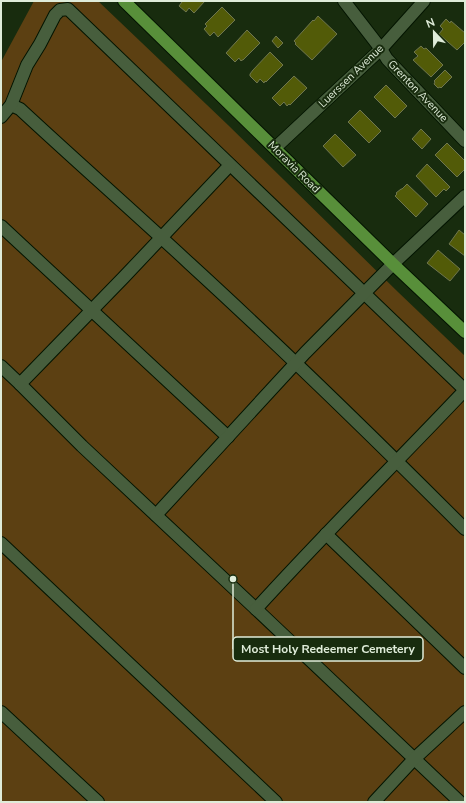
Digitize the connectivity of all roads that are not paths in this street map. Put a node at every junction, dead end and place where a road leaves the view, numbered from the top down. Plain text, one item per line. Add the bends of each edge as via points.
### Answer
1 (124, 1) edge
2 (344, 1) edge
3 (424, 1) edge
4 (381, 48) junction
5 (11, 105) junction
6 (1, 117) edge
7 (465, 141) edge
8 (275, 148) junction
9 (230, 165) junction
10 (465, 196) edge
11 (1, 226) edge
12 (161, 238) junction
13 (393, 264) junction
14 (364, 293) junction
15 (92, 310) junction
16 (465, 332) edge
17 (296, 363) junction
18 (1, 366) edge
19 (20, 384) junction
20 (465, 390) edge
21 (228, 438) junction
22 (397, 462) junction
23 (156, 515) junction
24 (465, 528) edge
25 (326, 534) junction
26 (1, 543) edge
27 (256, 609) junction
28 (465, 668) edge
29 (1, 712) edge
30 (465, 712) edge
31 (414, 759) junction
32 (98, 802) edge
33 (276, 802) edge
34 (374, 802) edge
35 (460, 802) edge

1 - 8 main road, Moravia Road
2 - 4 street, Grenton Avenue
3 - 4 street, Luerssen Avenue
4 - 7 street, Grenton Avenue via 387,59
4 - 8 street, Luerssen Avenue
5 - 6 street
5 - 9 street via 27,65 55,15 60,10 68,9
5 - 12 street via 20,109
8 - 13 main road, Moravia Road
9 - 12 street
9 - 14 street
10 - 13 street
11 - 15 street
12 - 15 street
12 - 17 street
13 - 14 street
13 - 16 main road, Moravia Road
14 - 17 street
14 - 20 street
15 - 19 street
15 - 21 street
17 - 21 street
17 - 22 street
18 - 19 street
19 - 23 street
20 - 22 street
21 - 23 street
22 - 24 street
22 - 25 street
23 - 27 street
25 - 27 street
25 - 28 street
26 - 33 street
27 - 31 street
29 - 32 street
30 - 31 street
31 - 34 street
31 - 35 street

